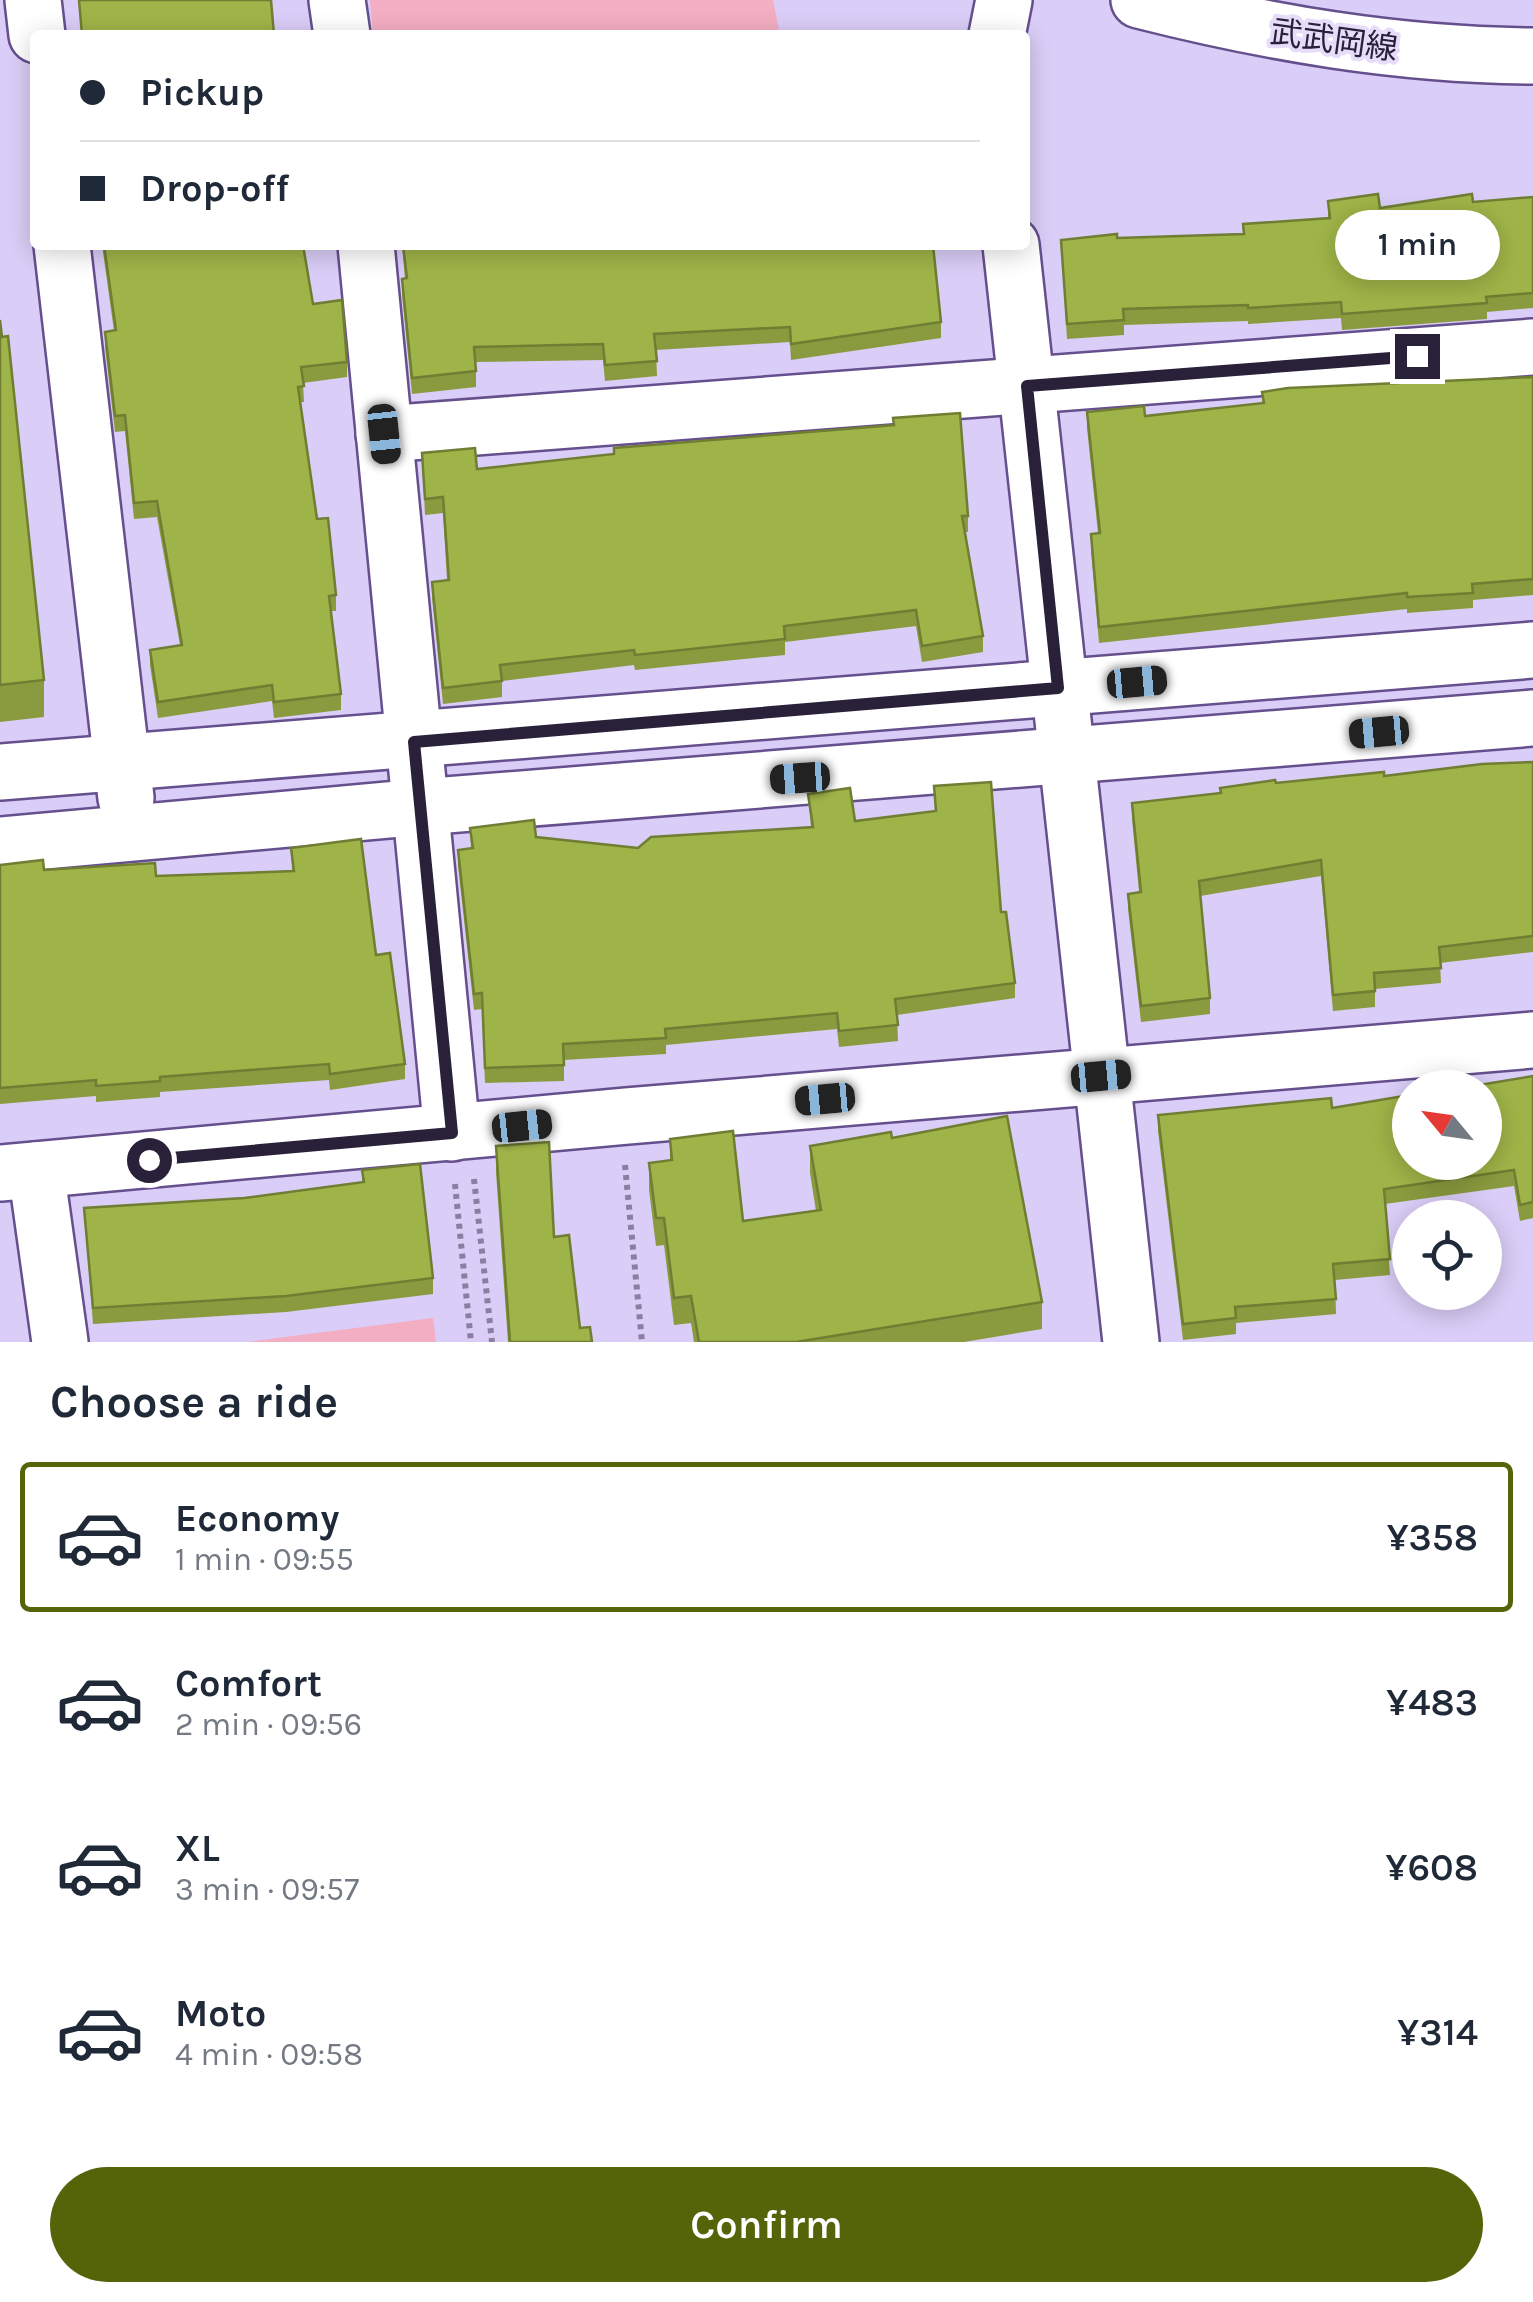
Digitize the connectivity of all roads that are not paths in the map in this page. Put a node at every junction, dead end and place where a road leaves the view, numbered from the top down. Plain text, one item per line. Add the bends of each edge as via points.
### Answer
1 (33, 0) edge
2 (337, 0) edge
3 (1004, 0) edge
4 (1139, 0) edge
5 (36, 30) edge
6 (341, 30) edge
7 (998, 30) edge
8 (1533, 56) edge
9 (63, 250) edge
10 (366, 250) edge
11 (1012, 250) edge
12 (1533, 347) edge
13 (1027, 386) junction
14 (384, 434) junction
15 (1533, 650) edge
16 (1058, 688) junction
17 (1533, 718) edge
18 (414, 742) junction
19 (1065, 758) junction
20 (122, 762) junction
21 (0, 772) edge
22 (421, 807) junction
23 (130, 834) junction
24 (0, 845) edge
25 (1533, 1040) edge
26 (1101, 1076) junction
27 (459, 1153) junction
28 (18, 1172) edge
29 (60, 1342) edge
30 (1131, 1342) edge

1 - 5 street
2 - 6 street
3 - 7 street
4 - 8 street, 武武岡線 via 1322,40
9 - 20 street
10 - 14 street
11 - 13 street
12 - 13 street
13 - 14 street
13 - 16 street
14 - 18 street
15 - 16 street
16 - 18 street
16 - 19 street
17 - 19 street
18 - 20 street
18 - 22 street
19 - 22 street
19 - 26 street
20 - 21 street
20 - 23 street
22 - 23 street
22 - 27 street
23 - 24 street
25 - 26 street
26 - 27 street
26 - 30 street
27 - 28 street
28 - 29 street

